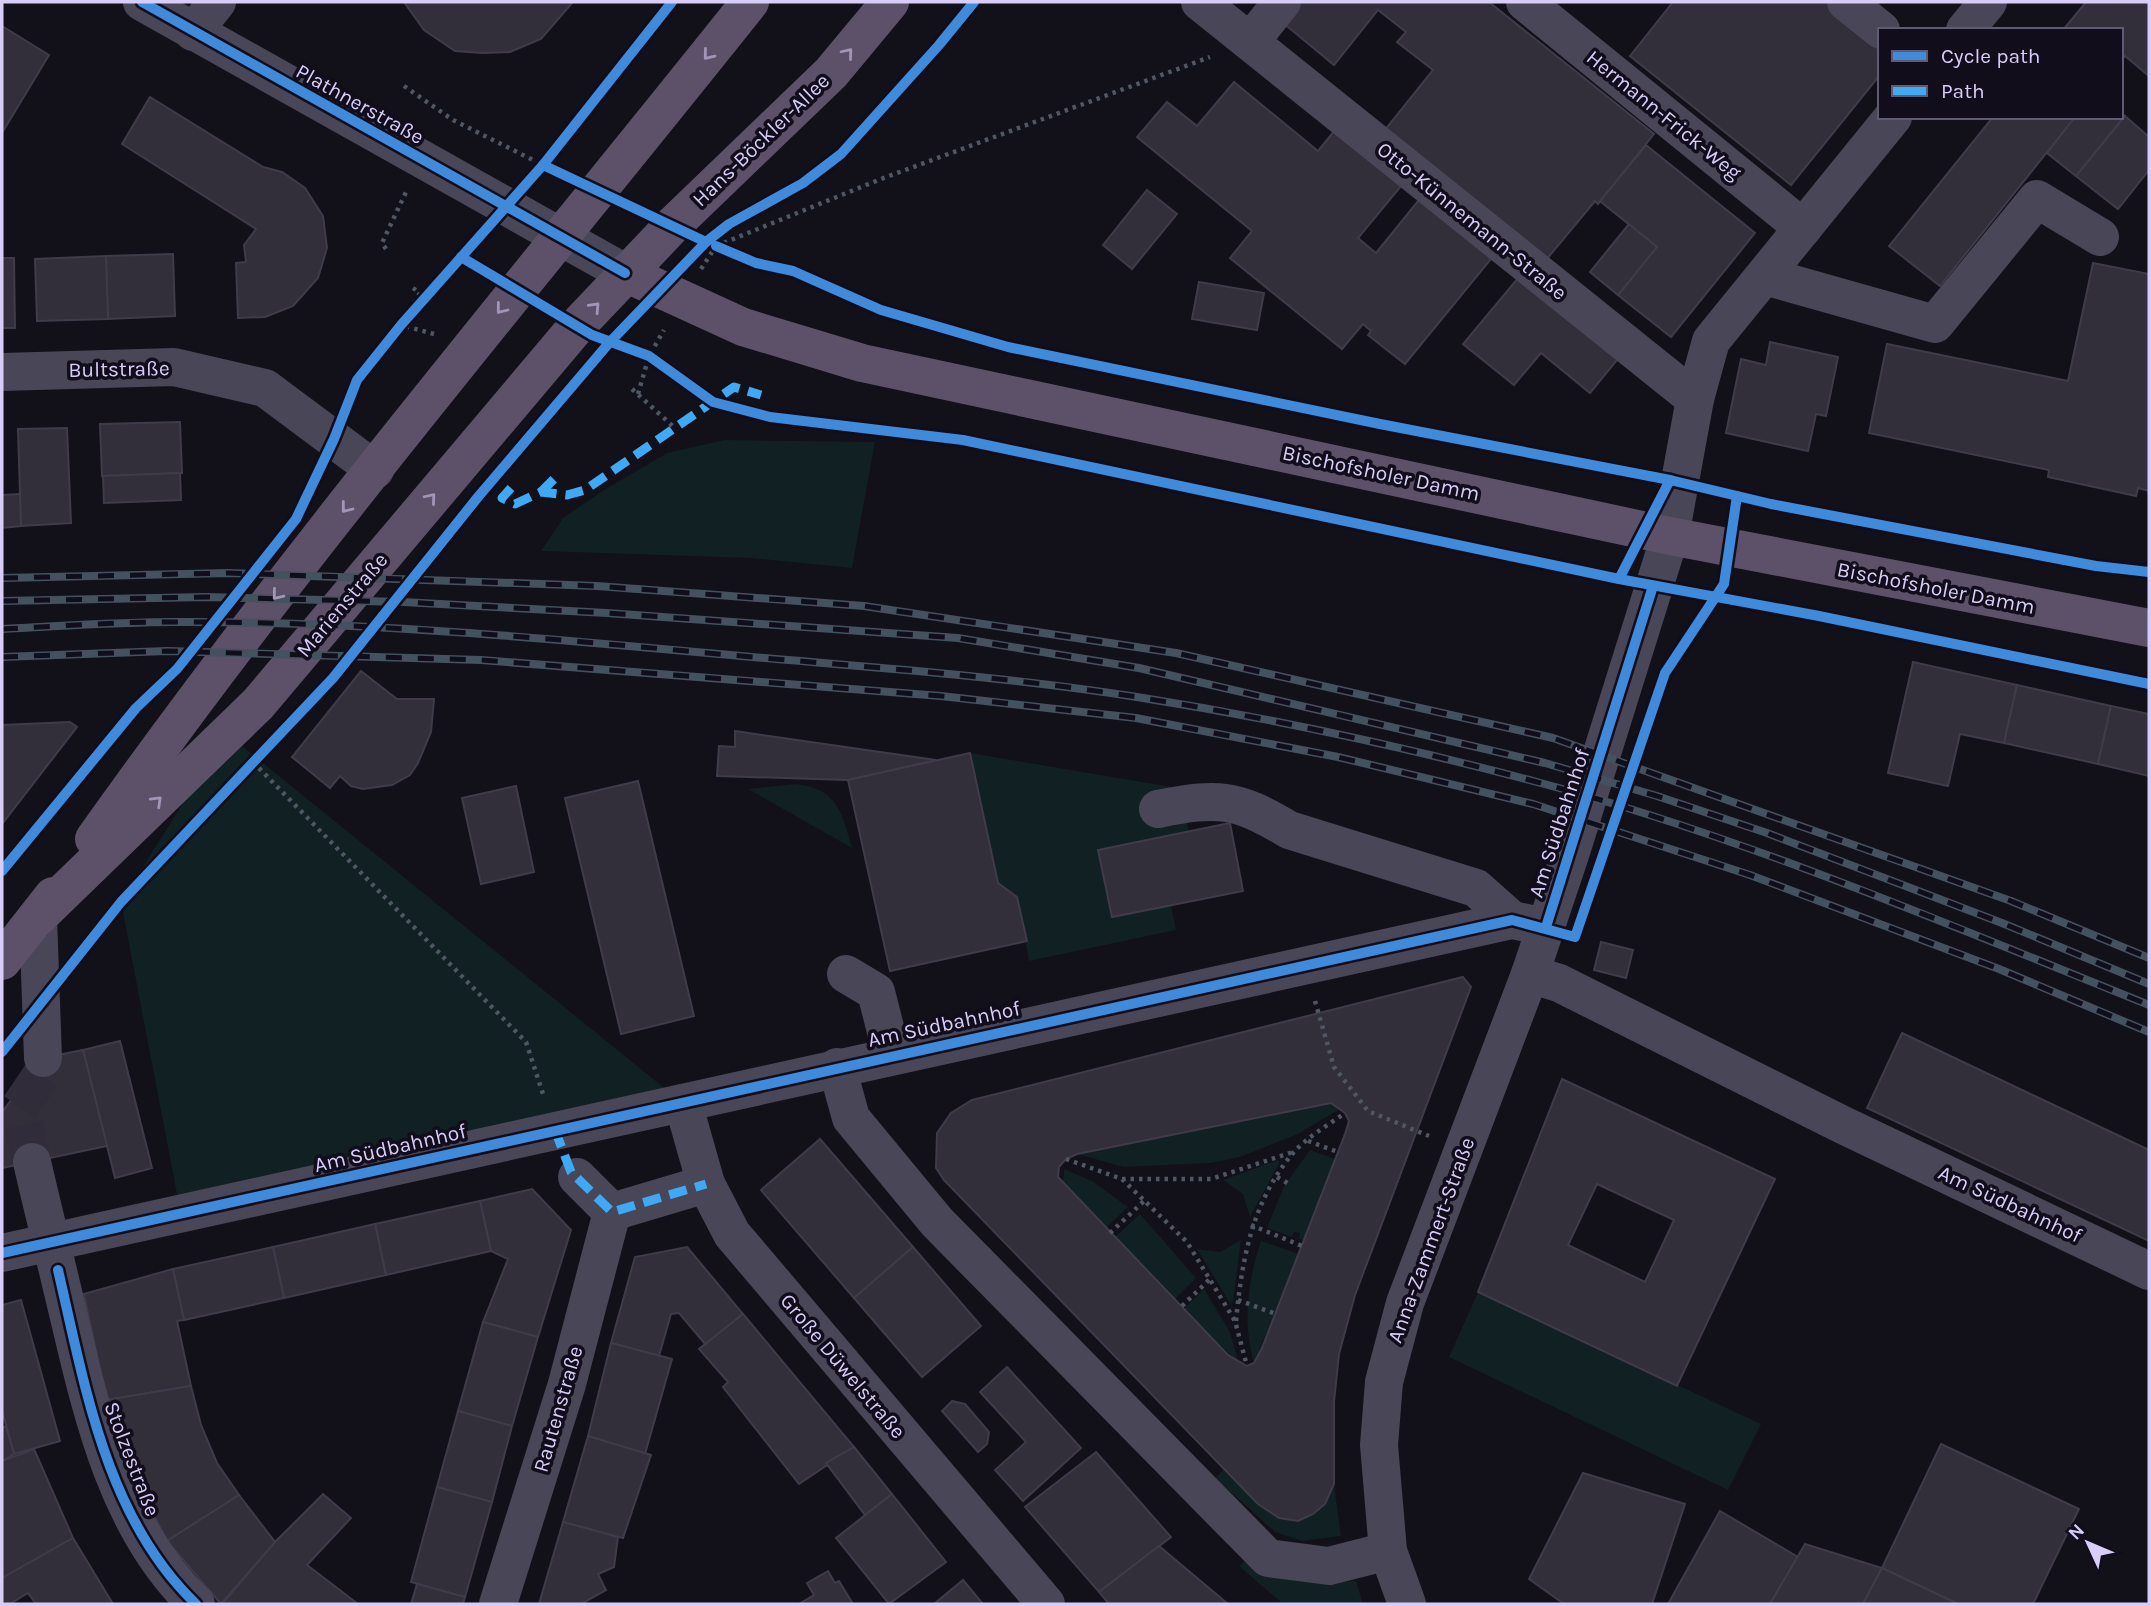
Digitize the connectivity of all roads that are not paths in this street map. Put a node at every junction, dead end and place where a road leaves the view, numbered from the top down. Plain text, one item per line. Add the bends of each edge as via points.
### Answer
1 (142, 2) edge
2 (217, 2) edge
3 (750, 2) edge
4 (890, 2) edge
5 (1200, 2) edge
6 (1282, 2) edge
7 (1525, 2) edge
8 (1846, 2) edge
9 (1987, 2) edge
10 (1878, 28) edge
11 (1967, 28) edge
12 (193, 32) junction
13 (1250, 42) junction
14 (1891, 119) edge
15 (1803, 228) junction
16 (2100, 237) dead end
17 (561, 238) junction
18 (625, 273) junction
19 (1765, 276) junction
20 (2, 372) edge
21 (1695, 399) junction
22 (375, 470) junction
23 (1670, 536) junction
24 (2149, 628) edge
25 (1158, 809) dead end
26 (38, 917) junction
27 (1529, 923) junction
28 (2, 961) edge
29 (846, 974) dead end
30 (1530, 974) junction
31 (892, 1055) junction
32 (43, 1058) tunnel mouth
33 (837, 1067) junction
34 (683, 1103) junction
35 (33, 1162) tunnel mouth
36 (577, 1177) dead end
37 (706, 1184) junction
38 (612, 1212) junction
39 (51, 1243) junction
40 (2, 1253) edge
41 (2149, 1271) edge
42 (1388, 1551) junction
43 (196, 1604) edge
44 (498, 1604) edge
45 (1046, 1604) edge
46 (1407, 1604) edge

1 - 12 street, Plathnerstraße
2 - 12 street
3 -> 17 main road
18 -> 4 main road, Hans-Böckler-Allee via 831,73
5 - 13 street, Otto-Künnemann-Straße
6 - 13 street
7 - 15 street, Hermann-Frick-Weg
8 - 10 street
9 - 11 street
12 - 17 street, Plathnerstraße
13 - 21 street, Otto-Künnemann-Straße
14 - 15 street
15 - 19 street
16 - 19 street via 2038,199 1935,324
17 - 18 street
17 -> 22 main road, Marienstraße
18 - 23 main road, Bischofsholer Damm via 743,327 862,363
26 -> 18 main road, Marienstraße via 258,704
19 - 21 street, Am Südbahnhof via 1711,341
20 - 22 street, Bultstraße via 174,367 265,388
21 - 23 street, Am Südbahnhof
22 -> 26 main road, Marienstraße via 186,709
23 - 24 main road, Bischofsholer Damm
23 - 27 street, Am Südbahnhof
25 - 27 street via 1203,800 1234,802 1289,830 1476,888
26 - 28 main road, Marienstraße
26 - 32 street
27 - 30 street, Anna-Zammert-Straße
27 - 31 street, Am Südbahnhof via 1307,965
29 - 31 street via 876,992
30 - 41 street, Am Südbahnhof via 1559,983
30 - 42 street, Anna-Zammert-Straße via 1405,1303 1384,1382 1379,1445
31 - 33 street, Am Südbahnhof
33 - 34 street, Am Südbahnhof
33 - 42 street via 851,1118 937,1222 1268,1558 1329,1566
34 - 37 street, Große Düwelstraße
34 - 39 street, Am Südbahnhof
35 - 39 street, Stolzestraße
36 - 38 street
37 - 38 street
37 - 45 street, Große Düwelstraße via 732,1234
38 - 44 street, Rautenstraße via 567,1384
39 - 40 street, Am Südbahnhof
39 - 43 street, Stolzestraße via 95,1428 139,1531
42 - 46 street, Anna-Zammert-Straße

